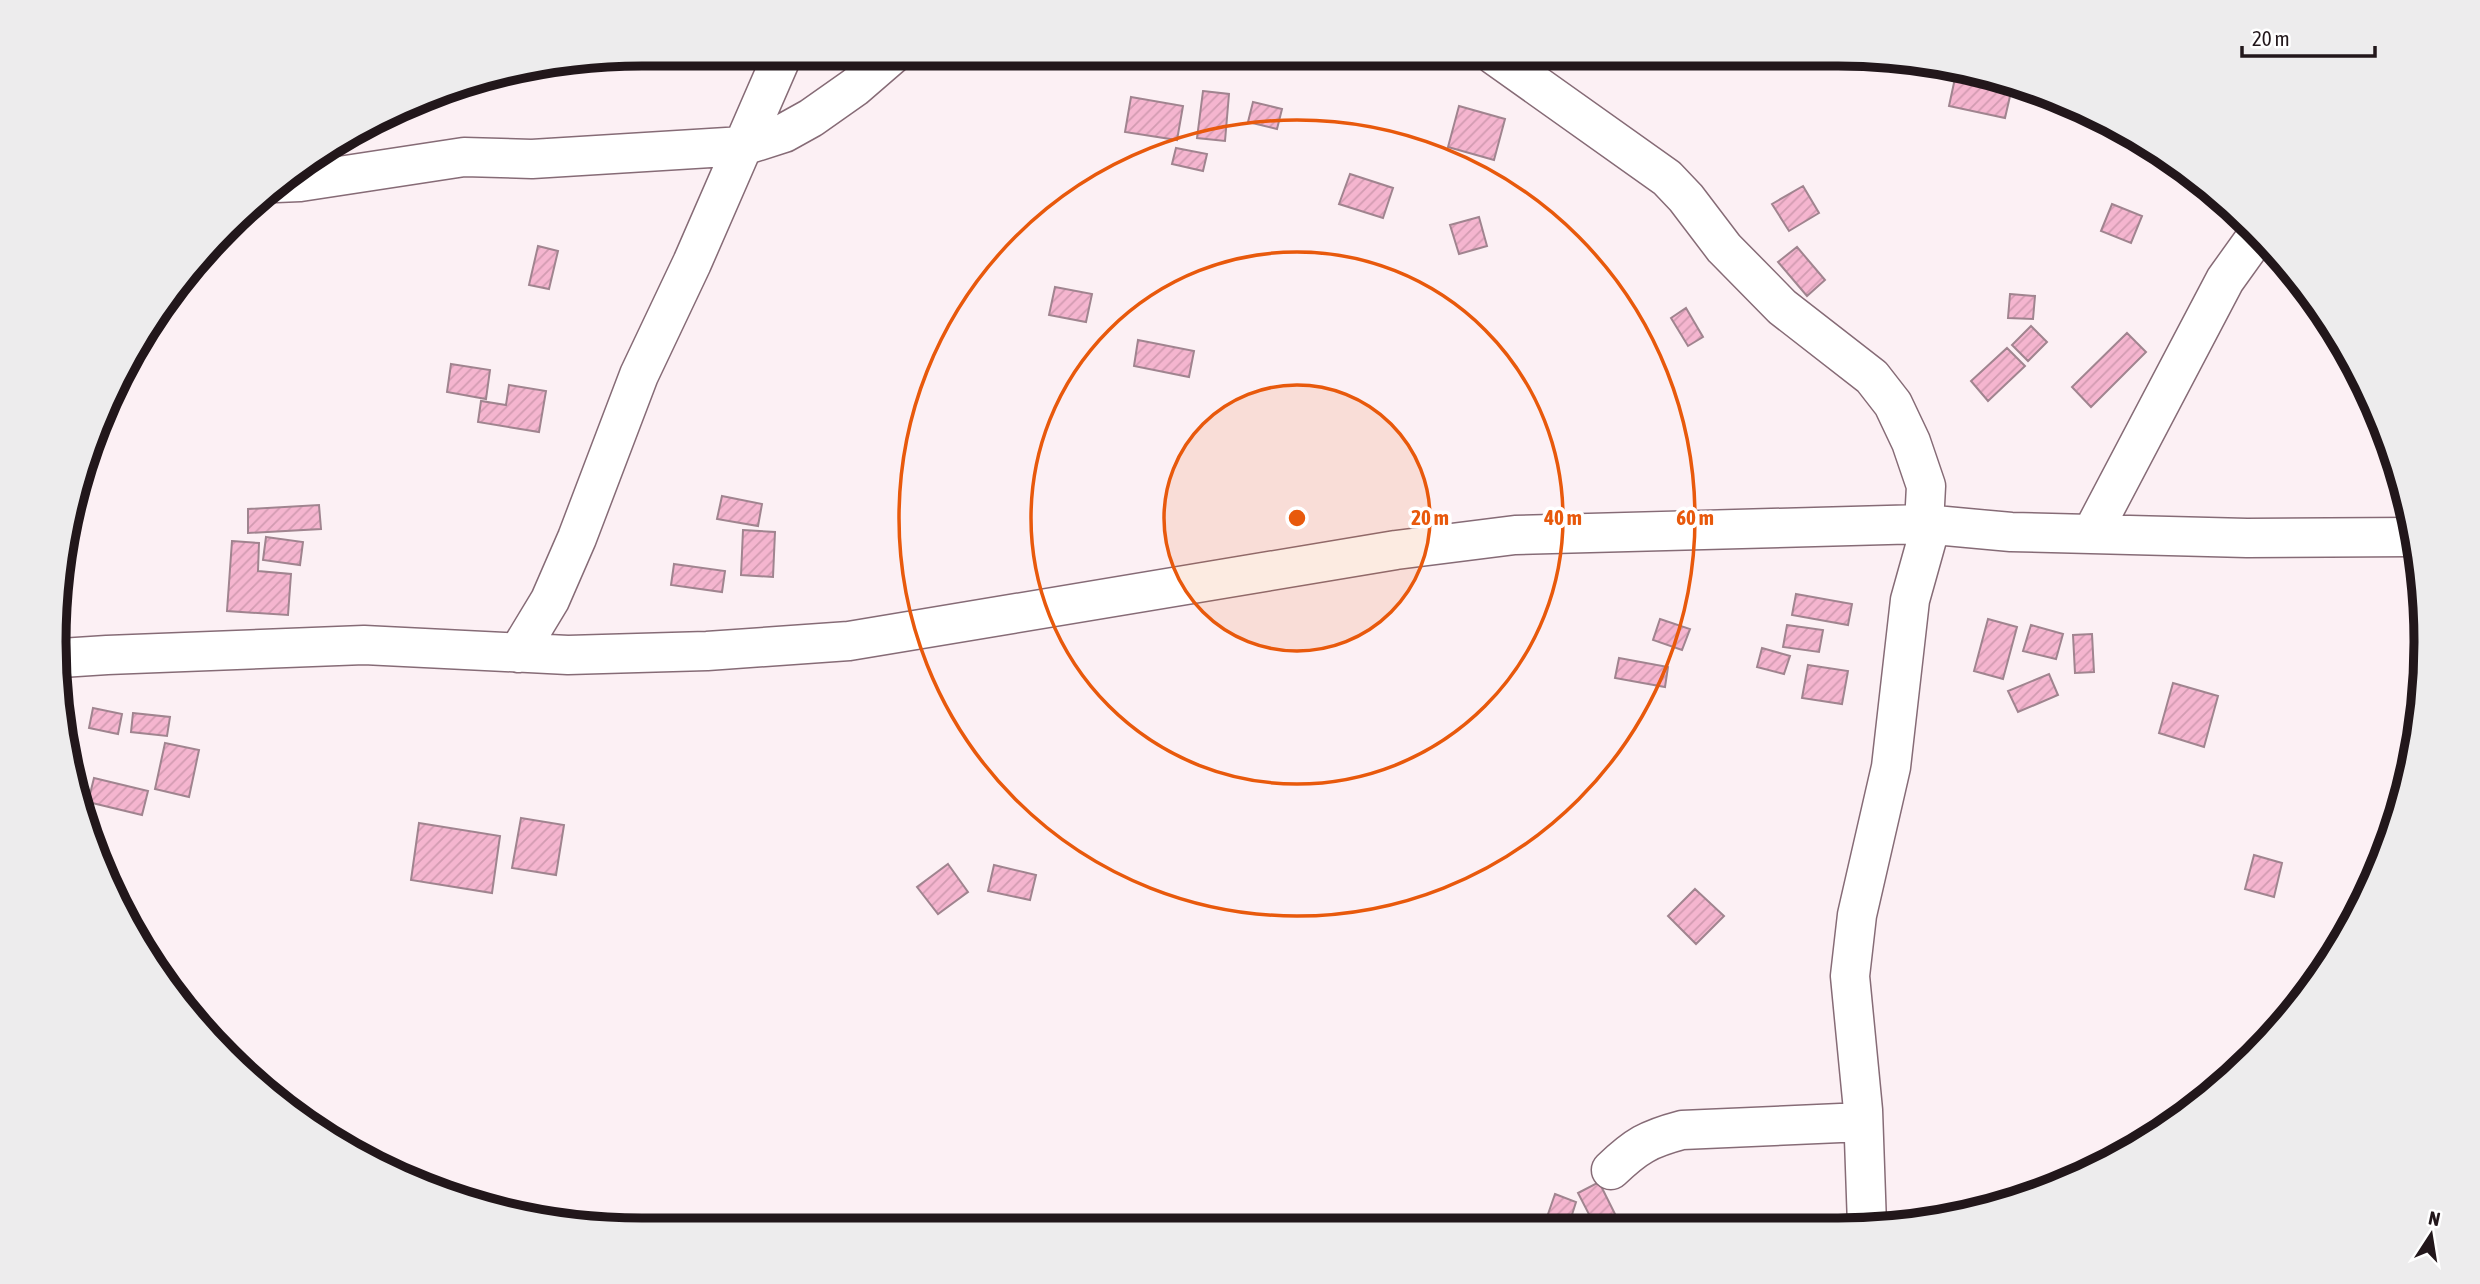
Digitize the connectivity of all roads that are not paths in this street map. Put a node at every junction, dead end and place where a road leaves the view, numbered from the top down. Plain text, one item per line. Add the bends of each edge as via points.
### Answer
1 (778, 66) edge
2 (879, 66) edge
3 (1509, 66) edge
4 (743, 146) junction
5 (296, 182) edge
6 (2252, 242) edge
7 (1927, 525) junction
8 (2092, 533) junction
9 (2403, 537) edge
10 (518, 653) junction
11 (67, 658) edge
12 (1863, 1122) junction
13 (1611, 1170) dead end
14 (1867, 1216) edge

1 - 4 street
2 - 4 street via 811,118 784,133
3 - 7 street via 1667,178 1724,248 1782,307 1872,377 1893,404 1912,442 1926,486
4 - 5 street via 533,159 464,157
4 - 10 street via 639,375 550,600
6 - 8 street via 2225,280
7 - 8 street
7 - 10 street via 1515,535 1396,550 849,641 707,651
7 - 12 street via 1910,600 1891,767 1857,915 1850,976
8 - 9 street
10 - 11 street via 364,645
12 - 13 street via 1682,1130 1654,1137
12 - 14 street

